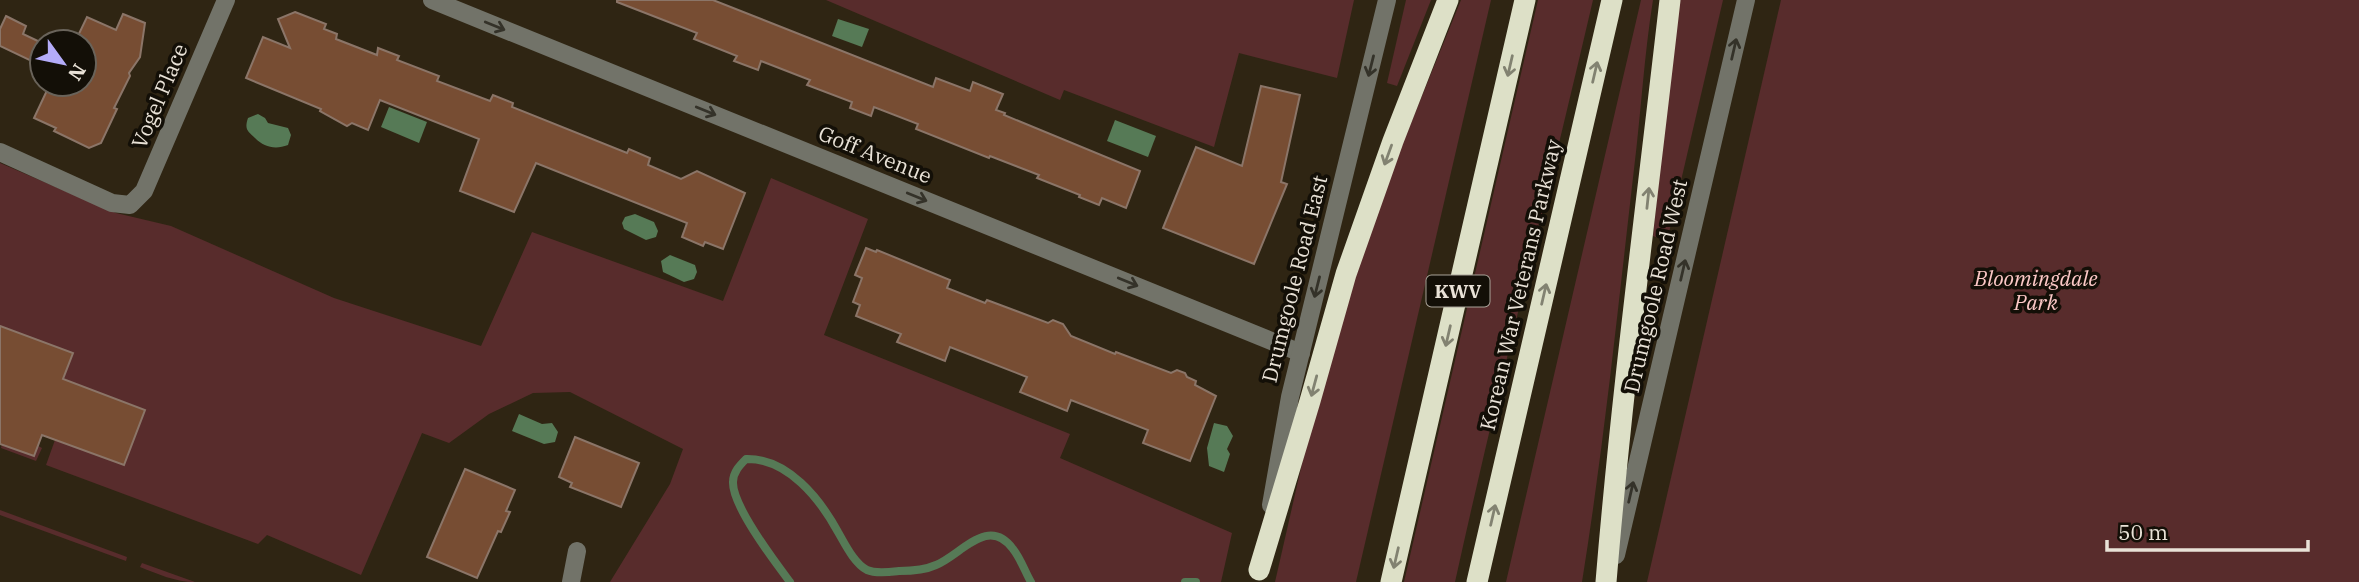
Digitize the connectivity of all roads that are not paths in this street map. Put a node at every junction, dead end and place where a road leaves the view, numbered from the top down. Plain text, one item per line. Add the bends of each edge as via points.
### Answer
1 (226, 0) edge
2 (432, 0) edge
3 (1387, 0) edge
4 (1448, 0) edge
5 (1525, 0) edge
6 (1612, 0) edge
7 (1670, 0) edge
8 (1746, 0) edge
9 (0, 152) edge
10 (1301, 353) junction
11 (577, 551) dead end
12 (1259, 570) joint
13 (571, 582) edge
14 (1391, 582) edge
15 (1477, 582) edge
16 (1608, 582) edge

1 - 9 street, Vogel Place via 144,191 130,205 112,203
2 -> 10 street, Goff Avenue
3 -> 10 street, Drumgoole Road East
4 -> 12 highway via 1346,274
5 -> 14 highway, KWV
15 -> 6 highway, Korean War Veterans Parkway
16 -> 7 highway via 1618,434
16 -> 8 street, Drumgoole Road West
10 - 12 street, Drumgoole Road East
11 - 13 street

